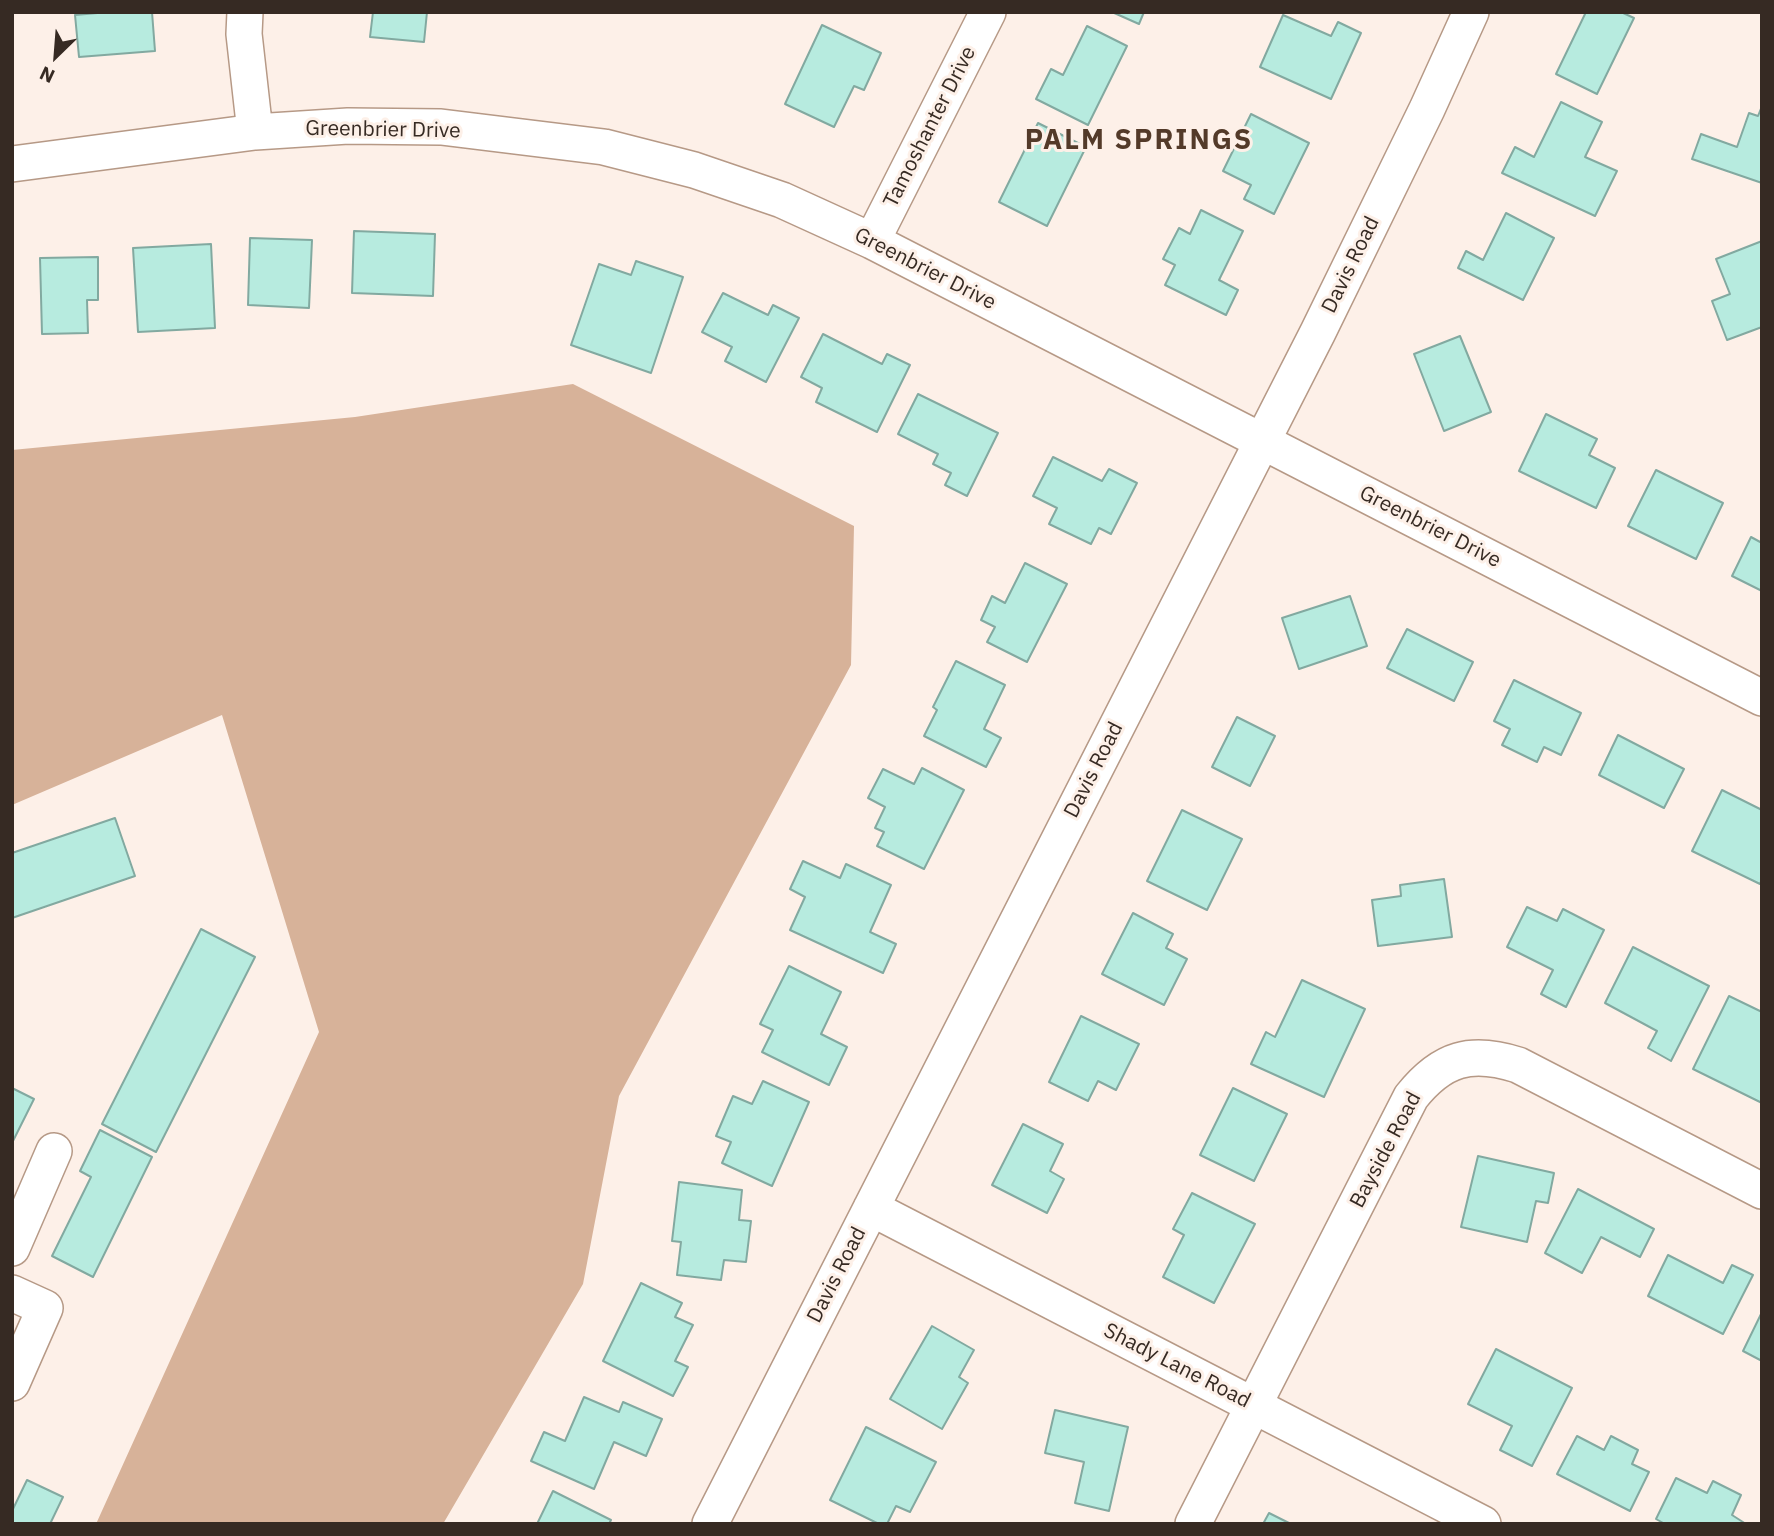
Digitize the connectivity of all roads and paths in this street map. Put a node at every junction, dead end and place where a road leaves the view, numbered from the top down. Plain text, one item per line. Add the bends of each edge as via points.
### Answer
1 (245, 12) edge
2 (988, 12) edge
3 (1471, 12) edge
4 (255, 132) junction
5 (12, 164) edge
6 (872, 241) junction
7 (1263, 441) junction
8 (1762, 698) edge
9 (54, 1151) dead end
10 (1762, 1191) edge
11 (871, 1208) junction
12 (12, 1248) edge
13 (12, 1293) edge
14 (12, 1383) edge
15 (1253, 1405) junction
16 (710, 1524) edge
17 (1193, 1524) edge
18 (1483, 1524) edge

1 - 4 street
2 - 6 street, Tamoshanter Drive
3 - 7 street, Davis Road
4 - 5 street, Greenbrier Drive
4 - 6 street, Greenbrier Drive via 441,127 604,147 694,170 782,200
6 - 7 street, Greenbrier Drive
7 - 8 street, Greenbrier Drive
7 - 11 street, Davis Road
9 - 12 street
10 - 15 street, Bayside Road via 1518,1065 1471,1057 1447,1064 1427,1077 1411,1097
11 - 15 street, Shady Lane Road
11 - 16 street, Davis Road
13 - 14 street via 45,1308
15 - 17 street, Bayside Road
15 - 18 street, Shady Lane Road

